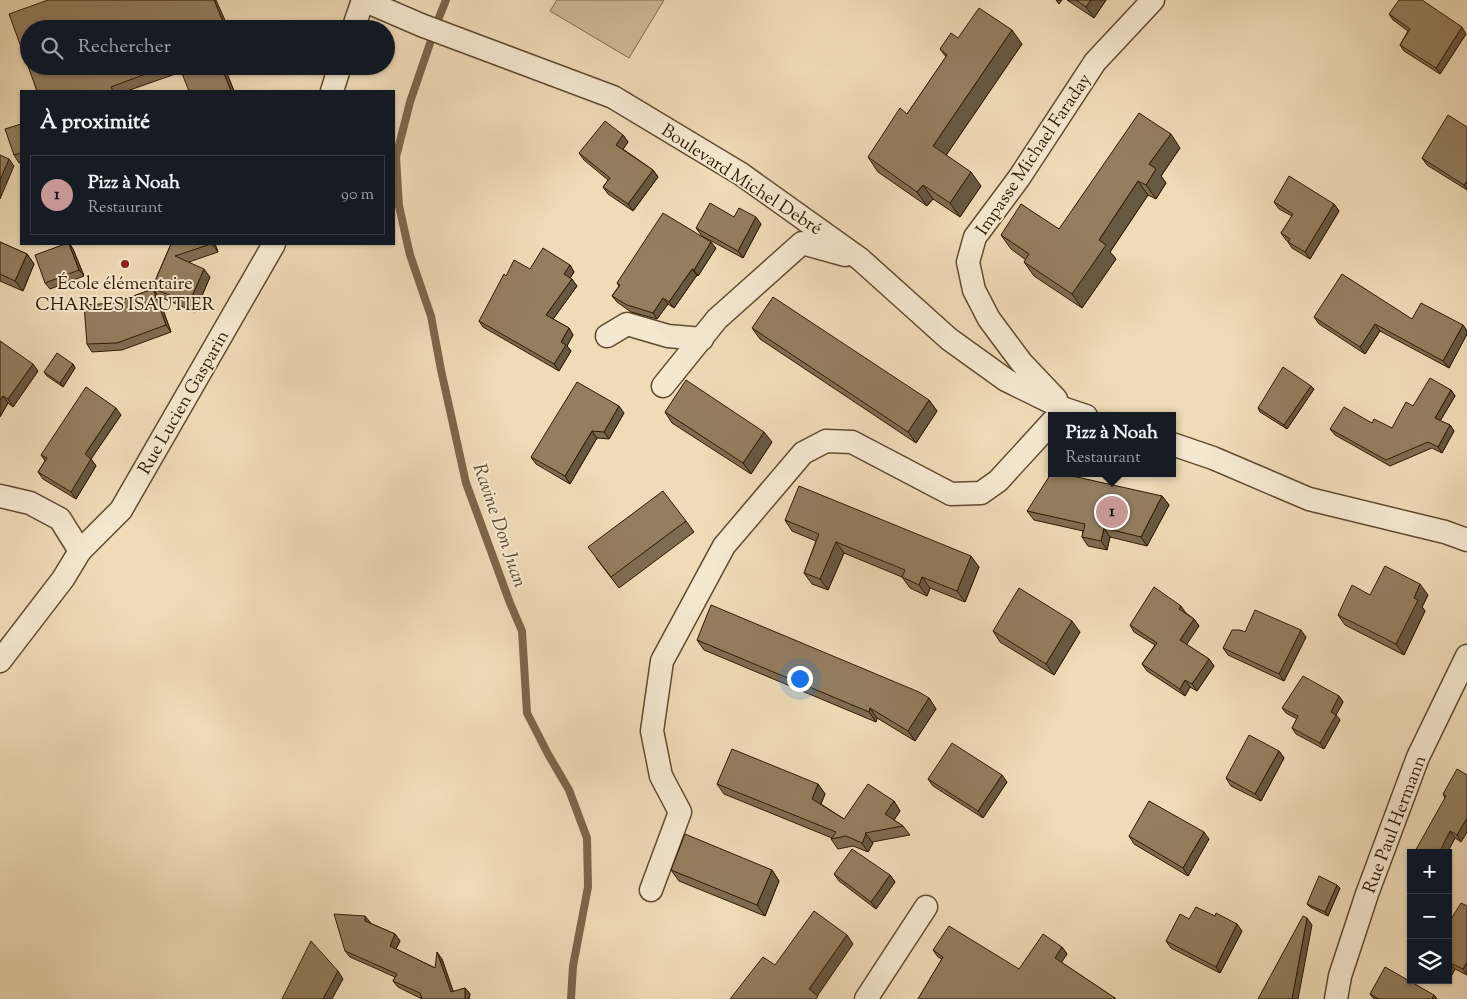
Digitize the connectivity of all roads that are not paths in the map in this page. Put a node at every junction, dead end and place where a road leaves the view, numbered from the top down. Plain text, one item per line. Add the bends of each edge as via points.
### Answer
1 (363, 0) edge
2 (1153, 0) edge
3 (356, 20) edge
4 (337, 75) edge
5 (332, 90) edge
6 (273, 245) edge
7 (860, 259) junction
8 (607, 336) dead end
9 (702, 338) junction
10 (663, 386) dead end
11 (1052, 412) edge
12 (1055, 412) edge
13 (1048, 427) edge
14 (1176, 445) edge
15 (0, 496) edge
16 (1467, 540) edge
17 (80, 552) junction
18 (1467, 656) edge
19 (0, 660) edge
20 (651, 890) dead end
21 (926, 907) dead end
22 (866, 999) edge
23 (1336, 999) edge

1 - 3 street
1 - 7 street, Boulevard Michel Debré via 613,97 741,174
2 - 12 street, Impasse Michael Faraday via 1095,62 1019,178 975,236 968,262 974,290 989,319
4 - 5 street
6 - 17 street, Rue Lucien Gasparin via 120,510
7 - 9 street via 802,243 716,320
7 - 11 street, Boulevard Michel Debré via 949,339
8 - 9 street via 627,324 668,336
9 - 10 street
13 - 20 street via 998,481 981,493 951,494 852,442 826,441 803,453 724,546 662,661 652,731 661,776 680,812
14 - 16 street via 1308,499
15 - 17 street via 30,503 60,519
17 - 19 street, Rue Lucien Gasparin
18 - 23 street, Rue Paul Hermann via 1418,757 1364,903 1340,976
21 - 22 street

